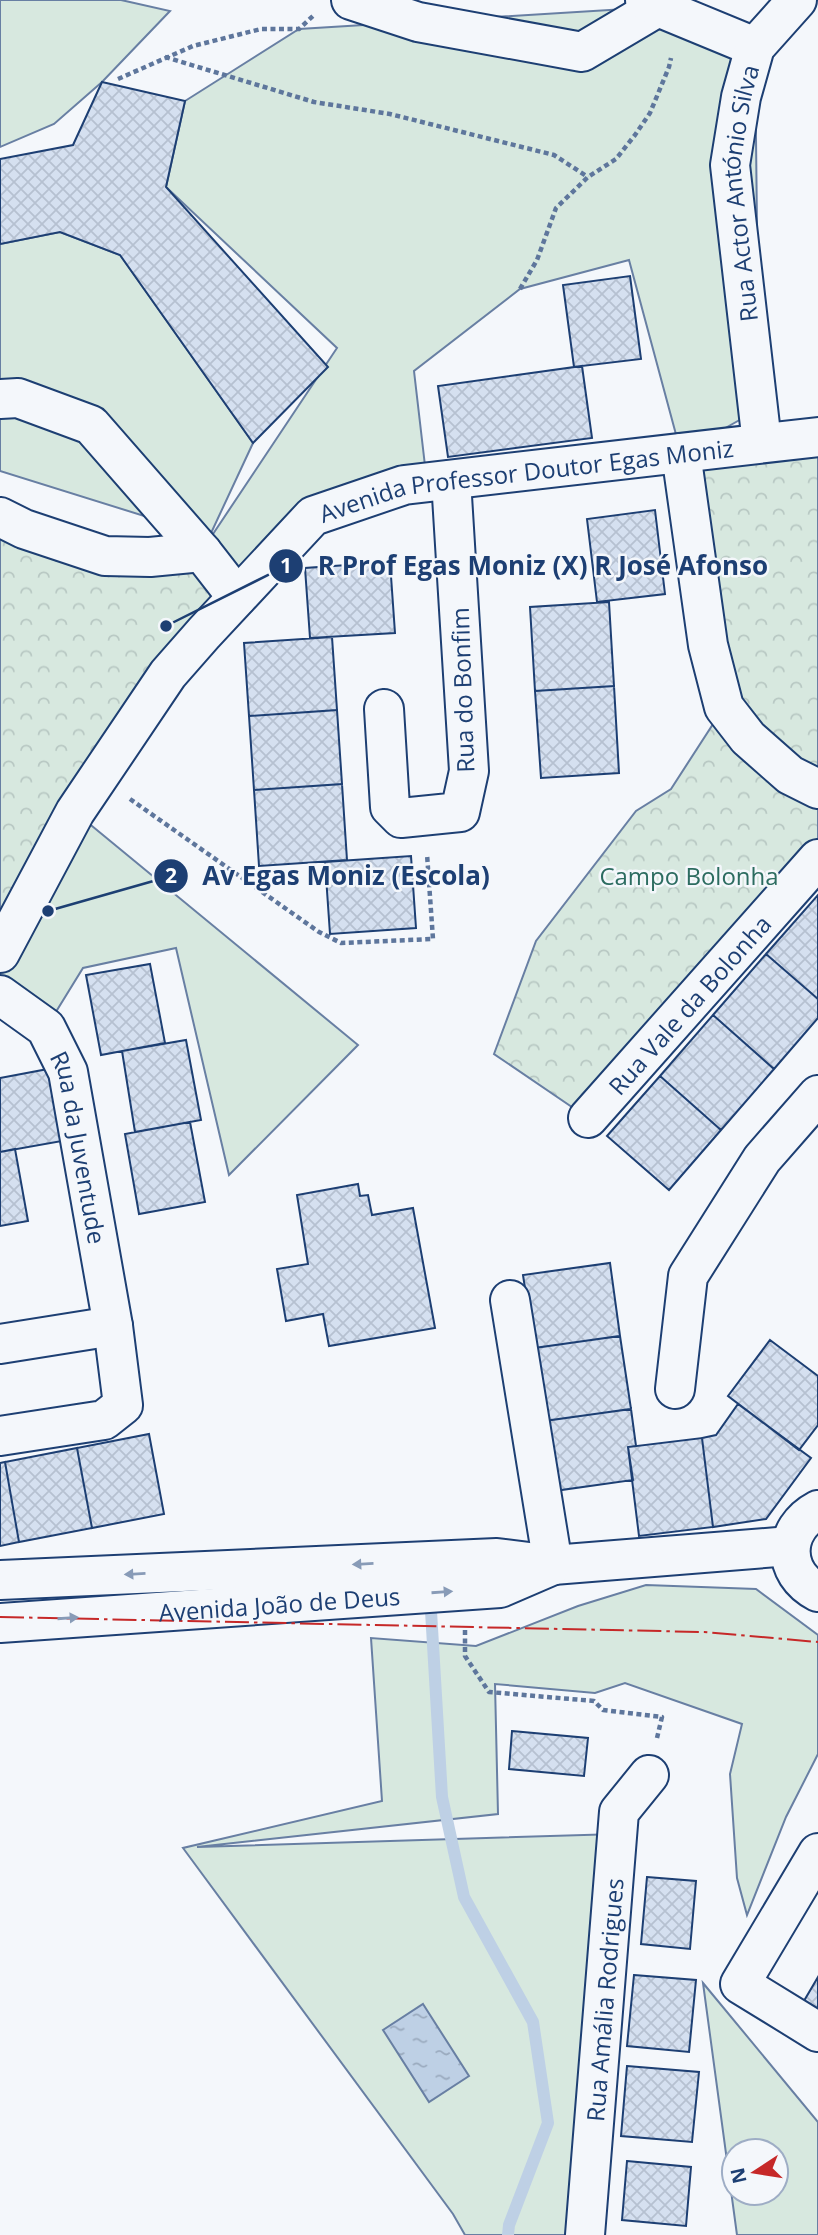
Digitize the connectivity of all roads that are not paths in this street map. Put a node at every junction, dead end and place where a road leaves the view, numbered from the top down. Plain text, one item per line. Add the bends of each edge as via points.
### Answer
1 (797, 0) edge
2 (337, 4) edge
3 (652, 4) edge
4 (755, 47) junction
5 (0, 399) edge
6 (818, 437) edge
7 (762, 443) junction
8 (681, 453) junction
9 (451, 480) junction
10 (0, 517) edge
11 (202, 552) junction
12 (237, 597) junction
13 (384, 709) dead end
14 (818, 789) edge
15 (818, 859) edge
16 (0, 953) edge
17 (0, 995) edge
18 (818, 1095) edge
19 (588, 1118) dead end
20 (510, 1300) dead end
21 (113, 1326) junction
22 (0, 1344) edge
23 (675, 1389) dead end
24 (0, 1436) edge
25 (818, 1510) edge
26 (790, 1546) junction
27 (553, 1565) junction
28 (0, 1580) edge
29 (818, 1591) edge
30 (0, 1623) edge
31 (649, 1775) road end
32 (818, 1853) edge
33 (818, 2032) edge
34 (585, 2235) edge

1 - 4 street, Rua Actor António Silva
2 - 3 street via 582,52
3 - 4 street
4 - 7 street, Rua Actor António Silva via 730,164
5 - 11 street via 18,398 91,425
6 - 7 street, Avenida Professor Doutor Egas Moniz
7 - 8 street, Avenida Professor Doutor Egas Moniz
8 - 9 street, Avenida Professor Doutor Egas Moniz
8 - 14 street via 708,645 724,707 748,738 790,775
9 - 12 street, Avenida Professor Doutor Egas Moniz via 404,485 313,516
9 - 13 street, Rua do Bonfim via 469,771 460,812 401,818 390,807
10 - 11 street via 24,530 105,556
11 - 12 street
12 - 16 street, Avenida Professor Doutor Egas Moniz via 168,674 96,780
15 - 19 street, Rua Vale da Bolonha
17 - 21 street, Rua da Juventude via 46,1028 68,1072
18 - 23 street via 762,1159 688,1276
20 - 27 street
21 - 22 street
21 - 24 street, Rua da Juventude via 123,1405 104,1420
25 - 26 street via 796,1528
26 - 27 street, Avenida João de Deus
26 - 29 street via 796,1572
27 -> 28 street, Avenida João de Deus via 497,1558
30 -> 27 street, Avenida João de Deus via 500,1588
31 - 34 street, Rua Amália Rodrigues via 619,1812
32 - 33 street via 740,1984

